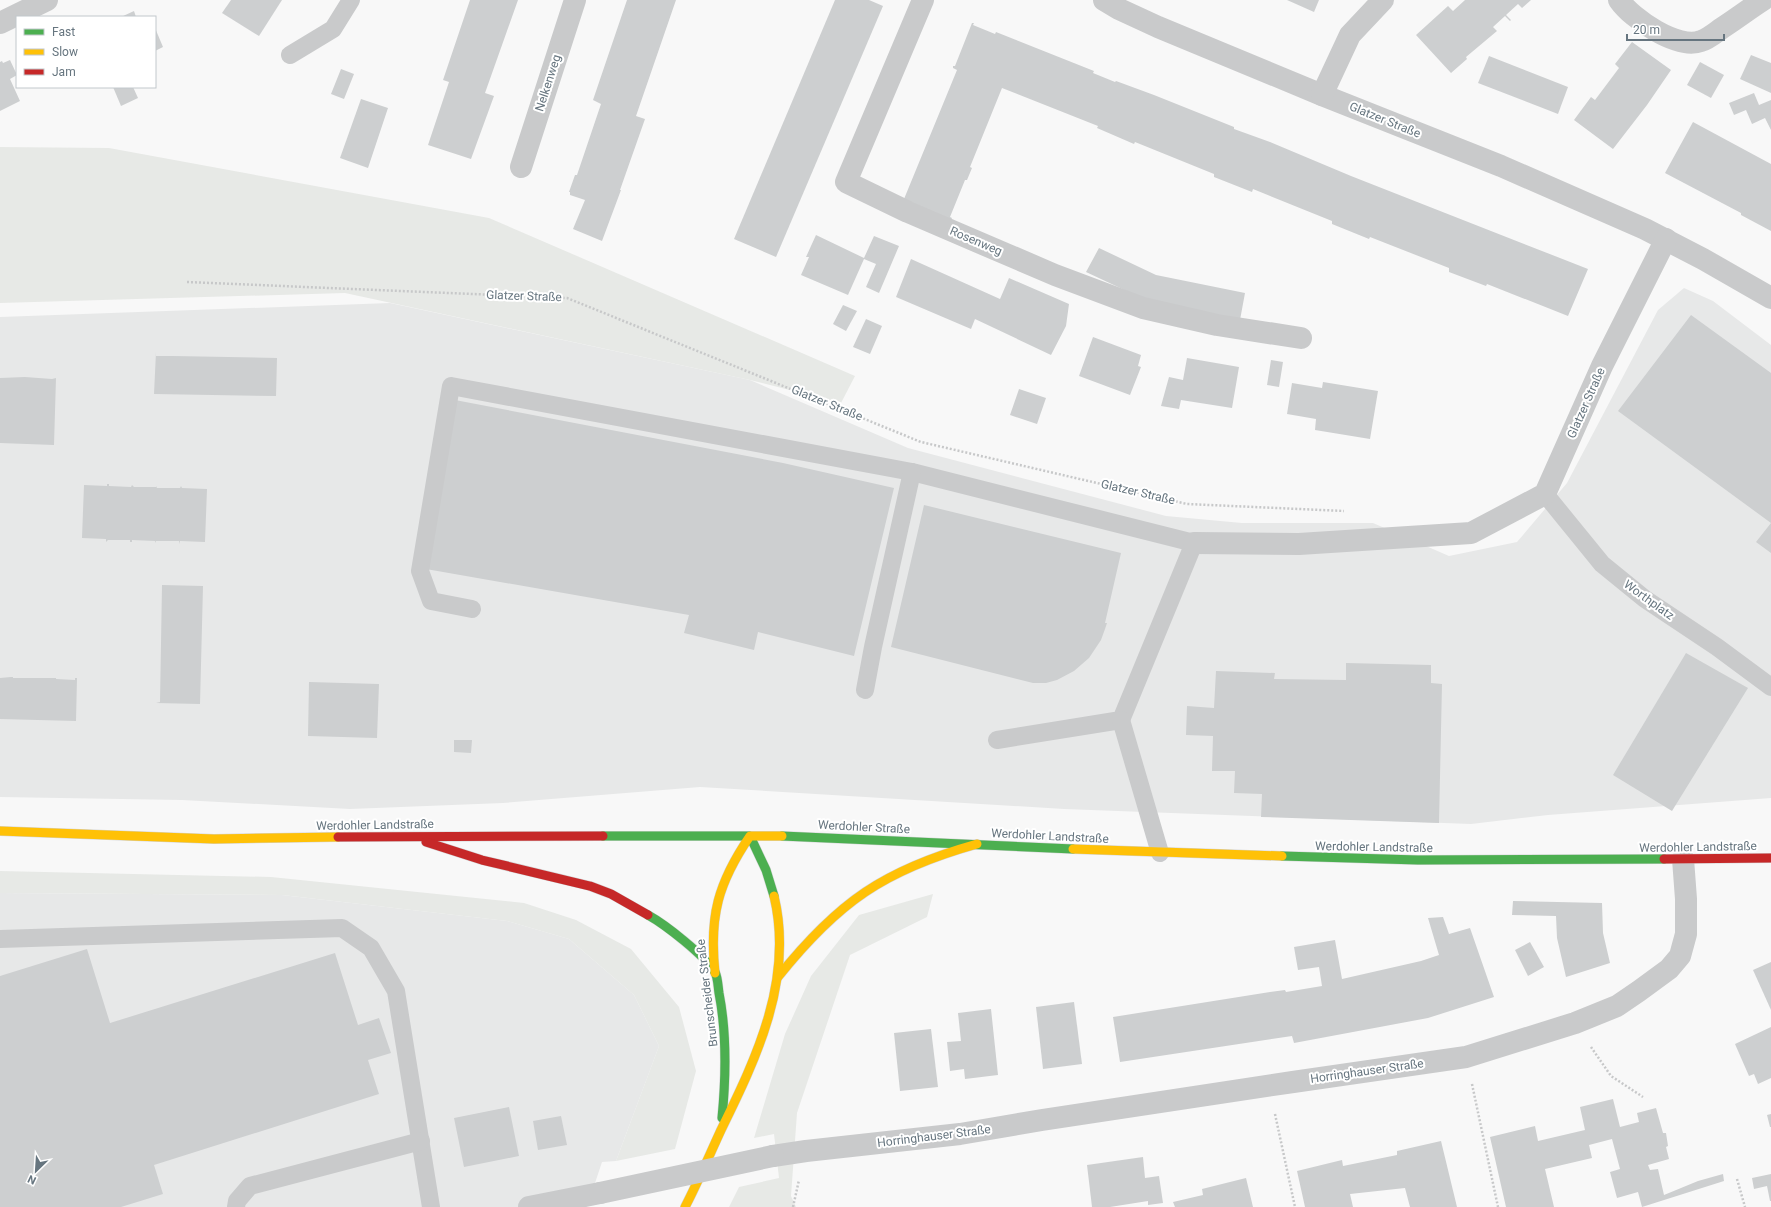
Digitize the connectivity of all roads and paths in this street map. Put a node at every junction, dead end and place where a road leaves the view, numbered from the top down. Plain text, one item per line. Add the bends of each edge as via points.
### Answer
1 (47, 0) edge
2 (352, 0) edge
3 (575, 0) edge
4 (923, 0) edge
5 (1104, 0) edge
6 (1383, 0) edge
7 (1619, 0) edge
8 (1763, 0) edge
9 (0, 22) edge
10 (290, 55) dead end
11 (1322, 95) junction
12 (521, 167) dead end
13 (1666, 239) junction
14 (187, 282) dead end
15 (1771, 298) edge
16 (1302, 338) dead end
17 (912, 472) junction
18 (1545, 494) junction
19 (1346, 511) dead end
20 (1194, 543) junction
21 (472, 609) dead end
22 (1771, 687) edge
23 (865, 690) dead end
24 (1121, 720) junction
25 (997, 740) dead end
26 (0, 832) edge
27 (404, 836) junction
28 (750, 836) junction
29 (977, 844) junction
30 (1160, 853) junction
31 (1771, 858) edge
32 (1683, 859) junction
33 (0, 939) edge
34 (715, 973) junction
35 (778, 977) junction
36 (1575, 1023) junction
37 (1466, 1057) junction
38 (1269, 1086) junction
39 (1643, 1097) dead end
40 (720, 1133) junction
41 (421, 1140) junction
42 (1737, 1179) dead end
43 (236, 1207) edge
44 (431, 1207) edge
45 (529, 1207) edge
46 (685, 1207) edge
47 (1295, 1207) edge
48 (1498, 1207) edge
49 (1745, 1207) edge

1 - 9 street
2 - 10 lane via 333,29
3 - 12 street, Nelkenweg
4 - 16 street, Rosenweg via 846,182 908,212 1048,272 1143,308 1217,325
5 - 11 street, Glatzer Straße via 1158,27
6 - 11 street via 1350,35
7 - 8 street via 1636,19 1650,28 1671,38 1695,43 1706,39
11 - 13 street, Glatzer Straße via 1501,166
13 - 15 street, Glatzer Straße
13 - 18 street, Glatzer Straße via 1602,366
14 - 19 path, Glatzer Straße via 567,298 920,442 1187,504
17 - 20 lane
17 - 21 lane via 451,386 420,571 431,601
17 - 23 lane
18 - 20 street via 1471,533 1299,544
18 - 22 lane, Worthplatz via 1602,564 1645,600 1717,647
20 - 24 lane
24 - 25 lane
24 - 30 lane
26 - 27 main road, Werdohler Landstraße via 214,839
27 - 28 main road, Werdohler Landstraße
27 - 34 main road via 482,860 590,886 611,894 656,920 679,937
28 - 29 main road, Werdohler Straße via 807,836
28 - 34 main road, Brunscheider Straße via 728,870 714,910 712,952
28 - 35 main road, Brunscheider Straße via 771,883 780,931
29 - 30 main road, Werdohler Landstraße
29 - 35 main road via 919,861 866,890 817,929
30 - 32 main road, Werdohler Landstraße via 1418,860
31 - 32 main road, Werdohler Landstraße
32 - 36 street, Horringhauser Straße via 1686,934 1680,956 1653,982 1617,1006
33 - 41 lane via 342,928 371,948 396,991
34 - 40 main road, Brunscheider Straße via 725,1045 725,1089
35 - 40 main road, Brunscheider Straße via 764,1028 746,1078
36 - 37 street, Horringhauser Straße
36 - 39 path via 1611,1076
37 - 38 street, Horringhauser Straße
37 - 48 path
38 - 45 street, Horringhauser Straße, bridge via 960,1134 773,1156
38 - 47 path
40 - 46 main road, Brunscheider Straße
41 - 43 lane via 250,1186 237,1201
41 - 44 lane
42 - 49 path

